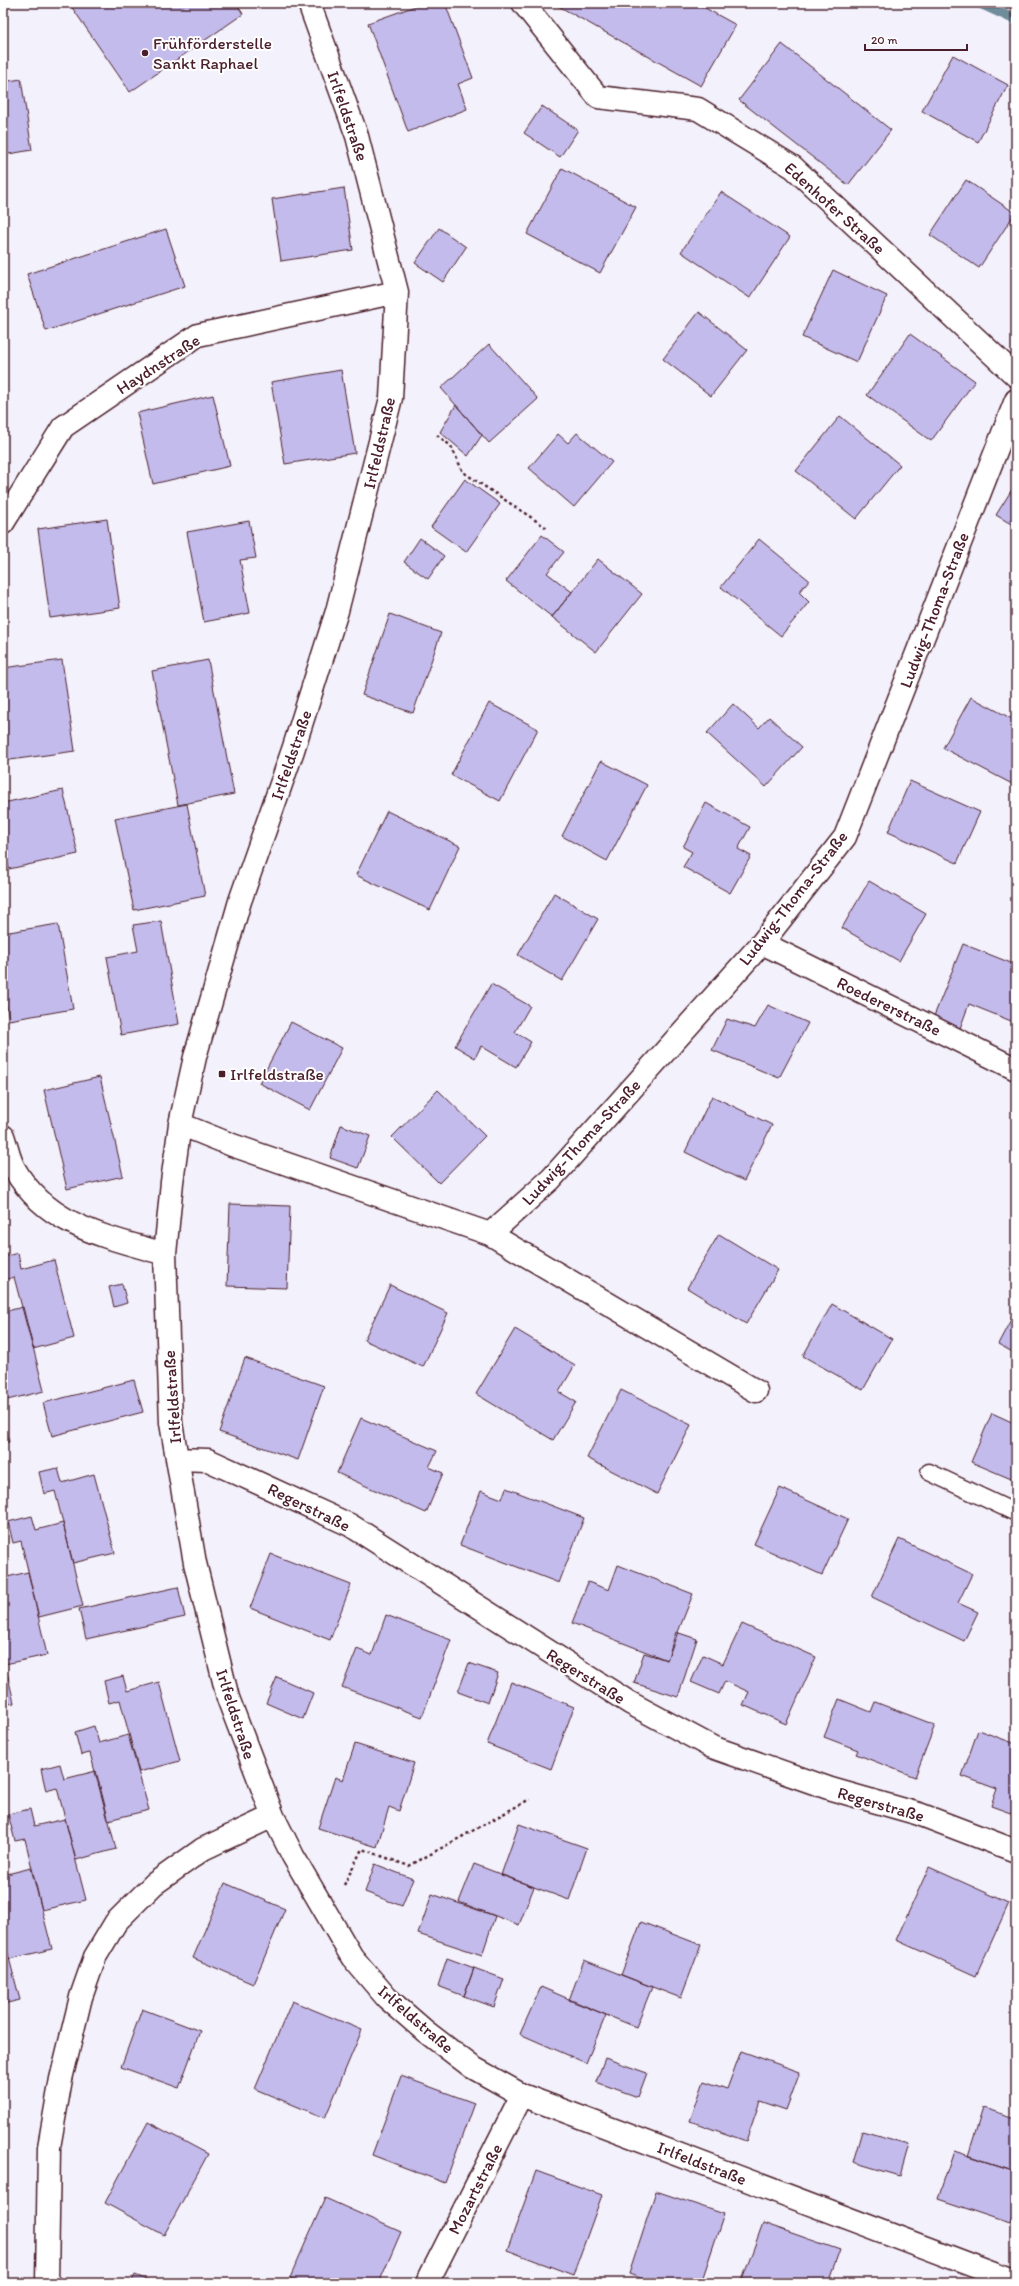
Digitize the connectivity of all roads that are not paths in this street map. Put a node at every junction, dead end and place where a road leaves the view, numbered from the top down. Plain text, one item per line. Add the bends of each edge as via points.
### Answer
1 (309, 3) edge
2 (523, 3) edge
3 (398, 292) junction
4 (1016, 376) edge
5 (1016, 400) edge
6 (3, 523) edge
7 (762, 943) junction
8 (1016, 1069) edge
9 (180, 1124) junction
10 (3, 1136) edge
11 (490, 1234) junction
12 (166, 1254) junction
13 (756, 1391) dead end
14 (177, 1460) junction
15 (929, 1472) dead end
16 (1016, 1513) edge
17 (273, 1816) junction
18 (1016, 1851) edge
19 (522, 2095) junction
20 (1016, 2282) edge
21 (47, 2283) edge
22 (427, 2283) edge

1 - 3 street, Irlfeldstraße via 357,136
2 - 4 street, Edenhofer Straße via 598,97 698,108 793,167
3 - 6 street, Haydnstraße via 198,335 63,427
3 - 9 street, Irlfeldstraße via 391,398 337,611 293,750 240,901 195,1057
5 - 7 street, Ludwig-Thoma-Straße via 845,837
7 - 8 street, Roedererstraße
7 - 11 street, Ludwig-Thoma-Straße via 551,1179
9 - 11 street via 232,1145
9 - 12 street, Irlfeldstraße
10 - 12 street via 15,1170 35,1196 58,1215 94,1234
11 - 13 street
12 - 14 street, Irlfeldstraße via 171,1423
14 - 17 street, Irlfeldstraße via 195,1563 228,1698
14 - 18 street, Regerstraße via 208,1460 350,1525 630,1703 712,1747 830,1789 919,1814
15 - 16 lane
17 - 19 street, Irlfeldstraße via 327,1917 352,1957 387,1998 472,2067
17 - 21 street via 203,1850 154,1884 116,1922 95,1957 81,1997 61,2079 49,2147
19 - 20 street, Irlfeldstraße
19 - 22 street, Mozartstraße

